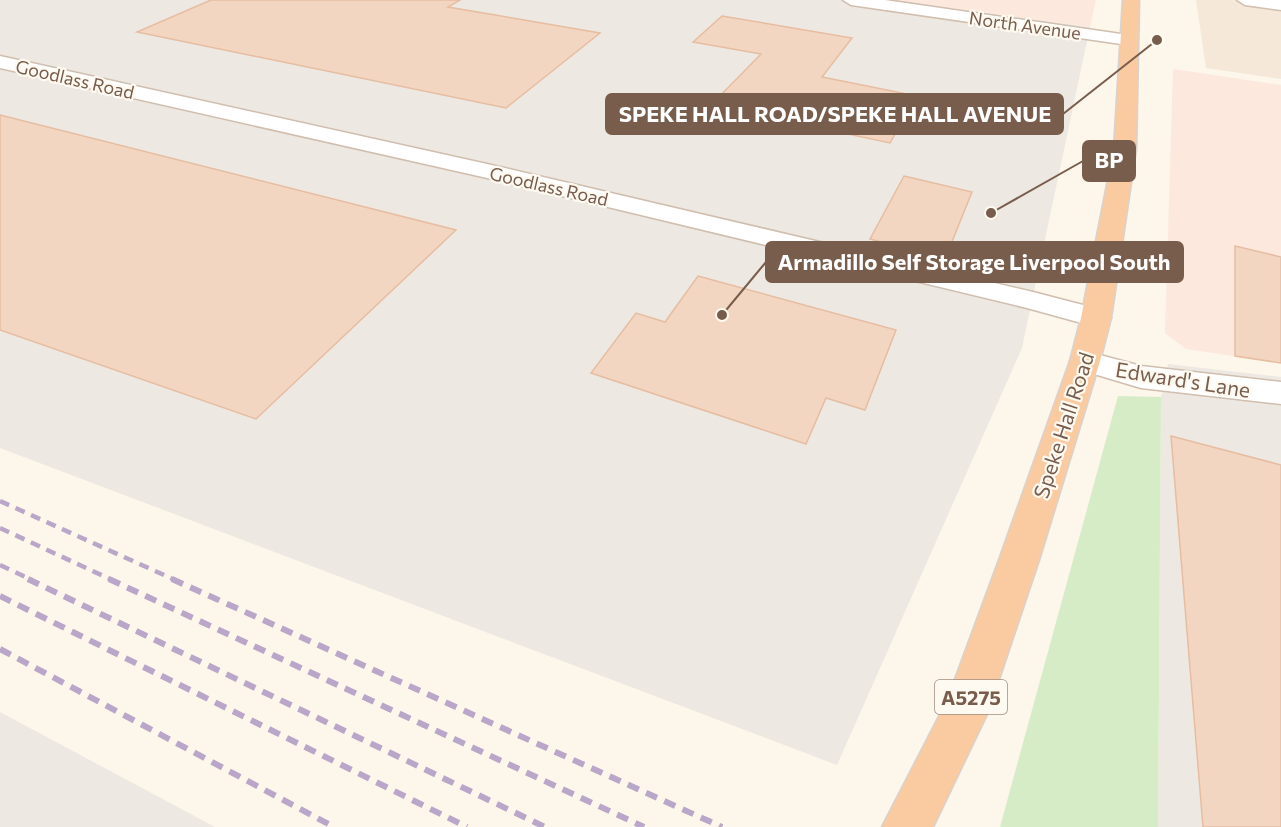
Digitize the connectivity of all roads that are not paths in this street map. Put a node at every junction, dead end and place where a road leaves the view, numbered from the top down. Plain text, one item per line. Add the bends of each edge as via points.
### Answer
1 (851, 0) edge
2 (1131, 0) edge
3 (1245, 0) edge
4 (1281, 5) edge
5 (1128, 40) junction
6 (0, 62) edge
7 (1096, 318) junction
8 (1085, 362) junction
9 (1281, 393) edge
10 (907, 827) edge

1 - 5 street, North Avenue
2 - 5 highway, Speke Hall Road / A5275
3 - 4 street
5 - 7 highway, Speke Hall Road / A5275 via 1125,148
6 - 7 street, Goodlass Road via 496,173
7 - 8 highway, Speke Hall Road / A5275
8 - 9 street, Edward's Lane via 1141,377
8 - 10 highway, Speke Hall Road / A5275 via 965,712

